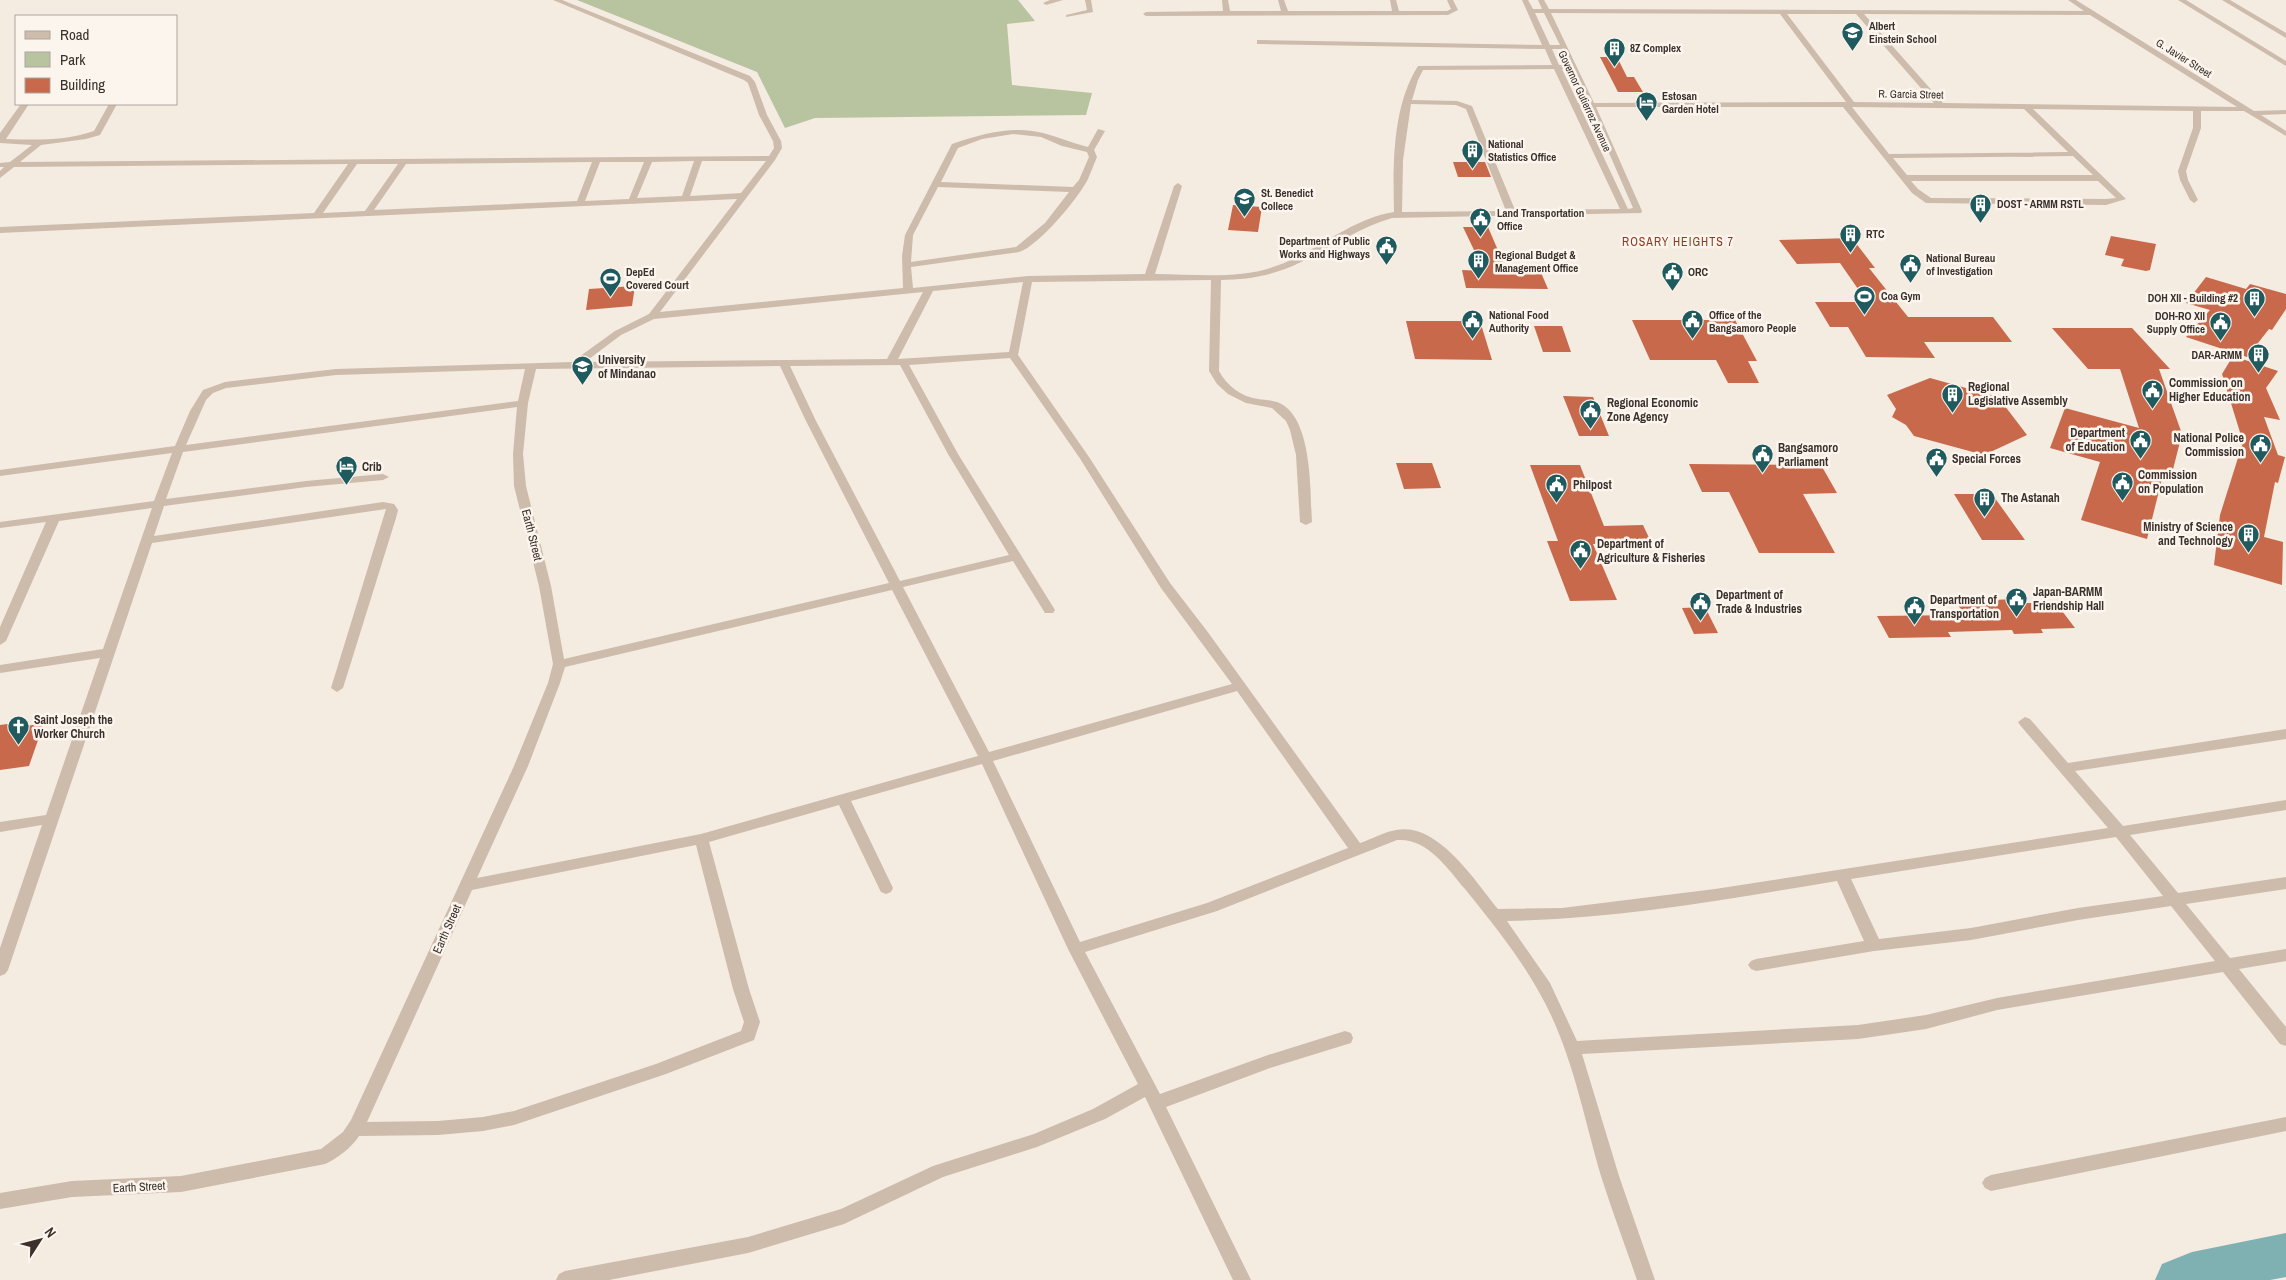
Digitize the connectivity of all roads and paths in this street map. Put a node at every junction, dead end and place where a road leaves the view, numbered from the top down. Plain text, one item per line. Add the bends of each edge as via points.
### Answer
1 (556, 0) edge
2 (1060, 0) edge
3 (1088, 0) edge
4 (1224, 0) edge
5 (1281, 0) edge
6 (1393, 0) edge
7 (1450, 0) edge
8 (1525, 0) edge
9 (1541, 0) edge
10 (2071, 0) edge
11 (2181, 0) edge
12 (2225, 0) edge
13 (1046, 3) dead end
14 (1530, 11) junction
15 (1547, 12) junction
16 (1227, 13) junction
17 (1859, 13) junction
18 (2091, 13) junction
19 (1146, 14) dead end
20 (1286, 14) junction
21 (1396, 14) junction
22 (1783, 14) junction
23 (1068, 16) dead end
24 (2286, 36) edge
25 (1260, 42) dead end
26 (1547, 46) junction
27 (1563, 46) junction
28 (2286, 64) edge
29 (1556, 67) junction
30 (1575, 68) junction
31 (1408, 102) junction
32 (25, 105) edge
33 (112, 105) edge
34 (1574, 105) junction
35 (1592, 105) junction
36 (1848, 105) junction
37 (1941, 106) junction
38 (2026, 106) junction
39 (2197, 109) junction
40 (2250, 111) junction
41 (2286, 112) edge
42 (1101, 131) dead end
43 (2286, 134) edge
44 (0, 141) edge
45 (40, 143) junction
46 (1090, 150) junction
47 (2074, 154) junction
48 (1887, 156) junction
49 (772, 158) junction
50 (649, 159) junction
51 (698, 159) junction
52 (597, 160) junction
53 (354, 162) junction
54 (402, 162) junction
55 (11, 165) junction
56 (0, 166) edge
57 (0, 175) edge
58 (1906, 178) junction
59 (2098, 178) junction
60 (934, 184) junction
61 (1178, 186) dead end
62 (1076, 190) junction
63 (741, 196) junction
64 (684, 199) junction
65 (2194, 200) dead end
66 (632, 201) junction
67 (580, 203) junction
68 (1625, 211) junction
69 (1511, 212) junction
70 (368, 213) junction
71 (1398, 214) junction
72 (317, 215) junction
73 (0, 230) edge
74 (908, 265) junction
75 (1149, 277) junction
76 (1216, 278) junction
77 (1028, 279) junction
78 (928, 291) junction
79 (908, 292) junction
80 (652, 316) junction
81 (1013, 355) junction
82 (897, 362) junction
83 (784, 363) junction
84 (574, 365) junction
85 (531, 367) junction
86 (523, 403) junction
87 (179, 451) junction
88 (0, 473) edge
89 (383, 477) dead end
90 (159, 504) junction
91 (54, 518) junction
92 (1306, 522) dead end
93 (0, 525) edge
94 (148, 540) junction
95 (1017, 557) junction
96 (897, 586) junction
97 (1049, 610) dead end
98 (0, 641) edge
99 (106, 653) junction
100 (559, 664) junction
101 (0, 669) edge
102 (1239, 686) junction
103 (337, 688) dead end
104 (2025, 722) dead end
105 (2286, 734) edge
106 (985, 758) junction
107 (2065, 768) junction
108 (843, 798) junction
109 (2286, 805) edge
110 (51, 819) junction
111 (0, 827) edge
112 (2120, 832) junction
113 (701, 839) junction
114 (1358, 852) junction
115 (1842, 875) junction
116 (2286, 883) edge
117 (466, 886) junction
118 (886, 888) dead end
119 (2174, 899) junction
120 (1494, 915) junction
121 (1874, 945) junction
122 (1076, 949) junction
123 (2286, 955) edge
124 (1756, 965) dead end
125 (2227, 966) junction
126 (0, 970) edge
127 (2285, 1036) edge
128 (1345, 1038) dead end
129 (1573, 1048) junction
130 (1148, 1087) junction
131 (1156, 1103) junction
132 (2286, 1124) edge
133 (354, 1129) junction
134 (1991, 1183) dead end
135 (0, 1201) edge
136 (565, 1280) edge
137 (1242, 1280) edge
138 (1646, 1280) edge

1 - 49 street via 747,78 777,141 778,148
2 - 13 street
3 - 23 street via 1091,11
4 - 16 street
5 - 20 street
6 - 21 street
7 - 21 street via 1453,12
8 - 14 street, Governor Gutierrez Avenue
9 - 15 street, Governor Gutierrez Avenue
10 - 18 street, G. Javier Street
11 - 28 street
12 - 24 street
14 - 15 street
14 - 26 street, Governor Gutierrez Avenue
15 - 22 street
15 - 27 street, Governor Gutierrez Avenue
16 - 19 street
16 - 20 street
17 - 18 street
17 - 22 street
17 - 37 street
18 - 40 street, G. Javier Street
20 - 21 street
22 - 36 street
25 - 26 street
26 - 27 street
26 - 29 street, Governor Gutierrez Avenue
27 - 30 street, Governor Gutierrez Avenue
29 - 30 street
29 - 31 street via 1425,67 1419,70 1414,80
29 - 34 street, Governor Gutierrez Avenue
30 - 35 street, Governor Gutierrez Avenue
31 - 69 street via 1457,104 1469,108
31 - 71 street via 1400,159
32 - 44 street
33 - 45 street via 94,134
34 - 35 street, R. Garcia Street
34 - 68 street, Governor Gutierrez Avenue
35 - 36 street, R. Garcia Street
35 - 68 street, Governor Gutierrez Avenue via 1638,211
36 - 37 street, R. Garcia Street
36 - 48 street
37 - 38 street, R. Garcia Street
38 - 39 street, R. Garcia Street
38 - 47 street
39 - 40 street, R. Garcia Street
39 - 65 street via 2197,128 2182,171
40 - 41 street, R. Garcia Street
40 - 43 street, G. Javier Street
42 - 46 street
44 - 45 street
45 - 55 street
46 - 60 street via 1030,133 993,134 952,148
46 - 62 street via 1093,157 1084,180
47 - 48 street
47 - 59 street
48 - 58 street
49 - 51 street
49 - 63 street
50 - 51 street
50 - 52 street
50 - 66 street
51 - 64 street
52 - 54 street
52 - 67 street
53 - 54 street
53 - 55 street
53 - 72 street
54 - 70 street
55 - 56 street
55 - 57 street
58 - 59 street
58 - 59 street via 1920,197 1936,202 2106,202 2122,199
60 - 62 street
60 - 74 street via 909,235 905,251
61 - 75 street
62 - 74 street via 1037,236 1018,250
63 - 64 street
63 - 80 street
64 - 66 street
66 - 67 street
67 - 70 street
68 - 69 street
69 - 71 street
70 - 72 street
71 - 76 street via 1368,222 1267,273
72 - 73 street
74 - 79 street
75 - 76 street
75 - 77 street
76 - 92 street via 1214,371 1238,396 1278,407 1292,422 1302,468
77 - 78 street
77 - 81 street
78 - 79 street
78 - 82 street
79 - 80 street
80 - 84 street via 618,333
81 - 82 street
81 - 102 street via 1084,457 1165,585
82 - 83 street
82 - 95 street
83 - 84 street
83 - 96 street
84 - 85 street
85 - 86 street, Earth Street
85 - 87 street via 336,372 225,385 203,396
86 - 87 street
86 - 100 street, Earth Street via 518,454 520,486 545,586
87 - 88 street
87 - 90 street
89 - 90 street
90 - 91 street
90 - 94 street
91 - 93 street
91 - 98 street
94 - 99 street
94 - 103 street via 307,515 390,506 390,518 375,572
95 - 96 street
95 - 97 street
96 - 100 street
96 - 106 street
99 - 101 street
99 - 110 street
100 - 117 street, Earth Street via 551,696
102 - 106 street
102 - 114 street
104 - 107 street
105 - 107 street
106 - 108 street
106 - 122 street
107 - 112 street
108 - 113 street
108 - 118 street
109 - 112 street
110 - 111 street
110 - 126 street
112 - 115 street
112 - 119 street
113 - 117 street
113 - 133 street via 752,1022 748,1035 660,1069 514,1118 438,1128
114 - 120 street via 1402,833 1417,836 1438,850
114 - 122 street via 1212,907
115 - 120 street via 1617,908 1562,914
115 - 121 street
116 - 119 street
117 - 133 street, Earth Street
119 - 121 street via 1971,934
119 - 125 street
120 - 129 street via 1538,975
121 - 124 street
122 - 130 street
123 - 125 street
125 - 127 street
125 - 129 street via 1997,1004 1926,1022 1858,1032
128 - 131 street
129 - 138 street via 1611,1179
130 - 131 street
130 - 136 street via 1099,1114 1038,1140 939,1171 844,1216 748,1246
131 - 137 street
132 - 134 street
133 - 135 street, Earth Street via 325,1156 213,1180 148,1187 72,1189

